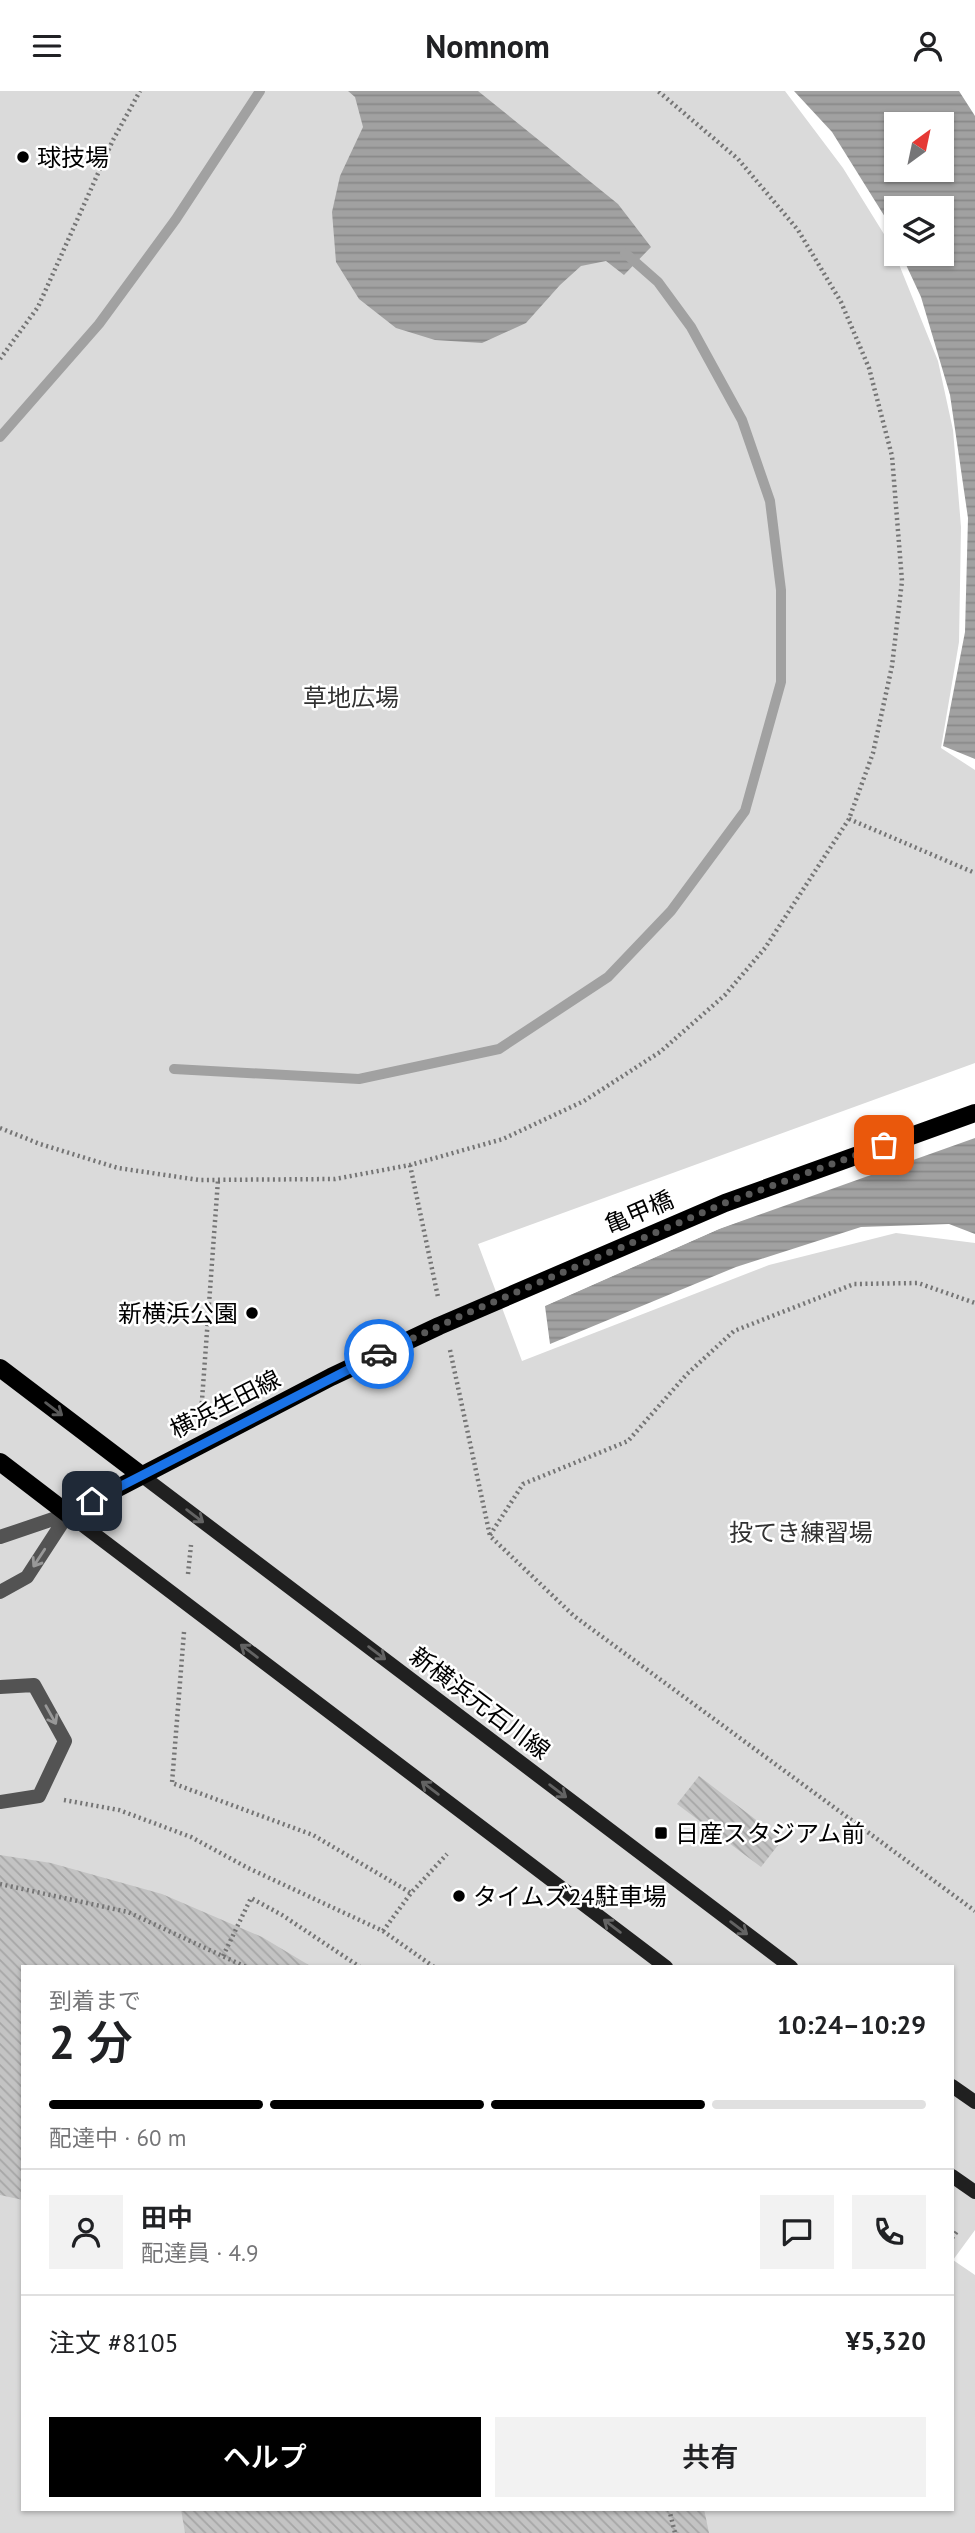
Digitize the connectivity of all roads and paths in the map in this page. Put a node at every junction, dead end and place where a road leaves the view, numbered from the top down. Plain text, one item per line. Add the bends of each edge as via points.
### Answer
1 (140, 91) edge
2 (658, 91) edge
3 (0, 359) edge
4 (849, 819) junction
5 (975, 873) edge
6 (975, 1113) edge
7 (0, 1128) edge
8 (975, 1303) edge
9 (0, 1368) edge
10 (331, 1377) joint
11 (0, 1462) edge
12 (141, 1475) junction
13 (68, 1514) junction
14 (0, 1537) edge
15 (0, 1592) edge
16 (0, 1687) edge
17 (172, 1783) dead end
18 (39, 1795) junction
19 (0, 1801) edge
20 (447, 1854) dead end
21 (0, 1884) edge
22 (411, 1893) junction
23 (975, 1911) edge
24 (383, 1931) junction
25 (223, 1956) junction
26 (242, 1965) edge
27 (357, 1965) edge
28 (431, 1965) edge
29 (663, 1965) edge
30 (788, 1965) edge
31 (954, 2087) edge
32 (975, 2102) edge
33 (954, 2177) edge
34 (975, 2192) edge
35 (958, 2230) dead end
36 (954, 2235) edge
37 (670, 2511) edge
38 (675, 2533) edge

1 - 3 path via 38,307
2 - 4 path via 738,159 798,230 841,302 873,380 892,456 902,581 892,666 873,753
4 - 5 path
4 - 7 path via 765,948 725,995 660,1052 584,1101 503,1139 410,1165 335,1179 199,1180 118,1168
6 - 10 main road, 亀甲橋 via 725,1203
8 - 23 path via 918,1283 854,1284 734,1331 687,1374 628,1441 523,1484 489,1536 574,1616
9 -> 12 main road
10 - 12 main road, 横浜生田線
11 - 13 main road
12 - 13 main road, 横浜生田線
12 -> 30 street, 新横浜元石川線
13 - 14 street
13 -> 15 street via 27,1577
29 -> 13 street
16 -> 18 street via 34,1685 65,1741
17 - 22 path via 313,1835
18 - 19 street
18 - 24 path via 119,1810 191,1837
20 - 22 path
21 - 25 path via 128,1912
22 - 24 path
24 - 28 path
25 - 26 path
25 - 27 path via 251,1898
31 - 32 street
33 - 34 street
35 - 36 path
37 - 38 path

